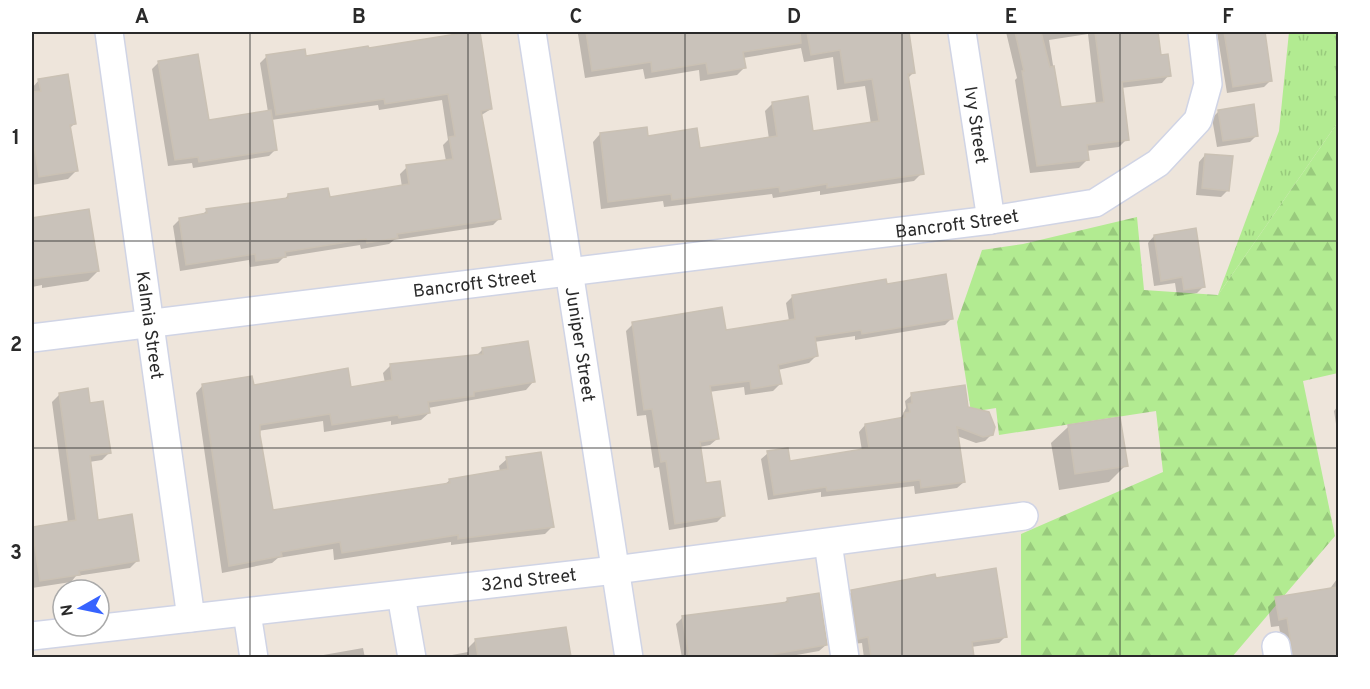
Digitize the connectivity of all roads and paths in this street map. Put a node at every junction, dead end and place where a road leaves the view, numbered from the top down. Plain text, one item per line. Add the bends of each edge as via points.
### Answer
1 (109, 32) edge
2 (532, 32) edge
3 (962, 32) edge
4 (1202, 32) edge
5 (991, 220) junction
6 (570, 273) junction
7 (150, 323) junction
8 (32, 338) edge
9 (1024, 516) dead end
10 (828, 543) junction
11 (615, 570) junction
12 (401, 595) junction
13 (247, 613) junction
14 (190, 618) junction
15 (32, 636) edge
16 (254, 657) edge
17 (412, 657) edge
18 (629, 657) edge
19 (845, 657) edge

1 - 7 street, Kalmia Street
2 - 6 street, Juniper Street
3 - 5 street, Ivy Street
4 - 5 street, Bancroft Street via 1208,84 1198,120 1158,163 1095,203
5 - 6 street, Bancroft Street
6 - 7 street, Bancroft Street
6 - 11 street, Juniper Street
7 - 8 street, Bancroft Street
7 - 14 street, Kalmia Street
9 - 10 street, 32nd Street
10 - 11 street, 32nd Street
10 - 19 street
11 - 12 street, 32nd Street
11 - 18 street, Juniper Street
12 - 13 street, 32nd Street
12 - 17 street
13 - 14 street, 32nd Street
13 - 16 street
14 - 15 street, 32nd Street

